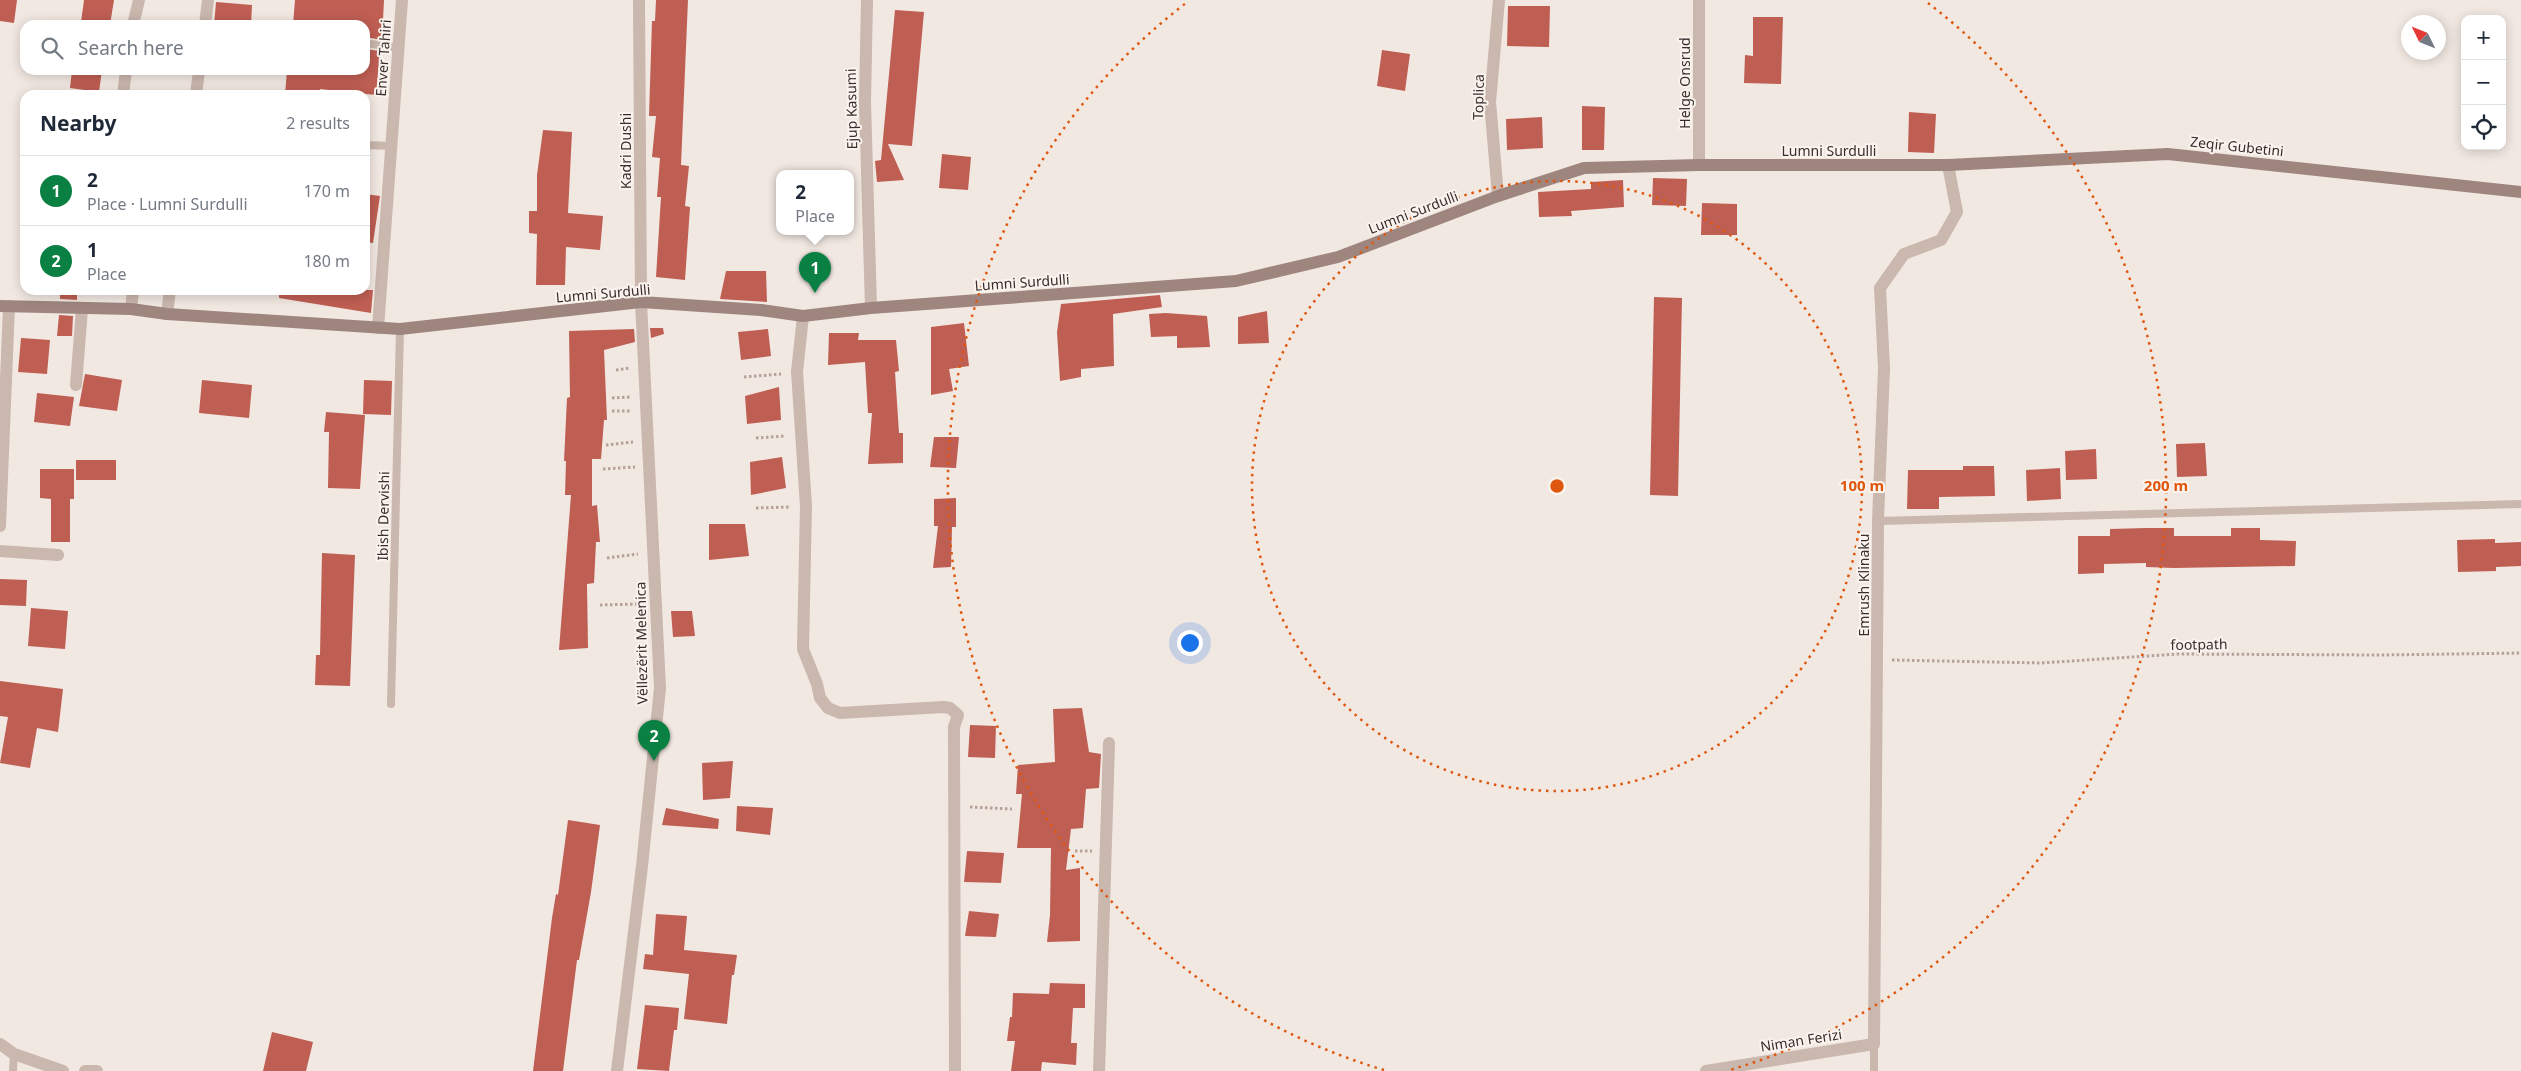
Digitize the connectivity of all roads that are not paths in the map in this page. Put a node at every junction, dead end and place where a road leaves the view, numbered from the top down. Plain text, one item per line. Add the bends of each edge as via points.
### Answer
1 (139, 0) edge
2 (208, 0) edge
3 (402, 0) edge
4 (639, 0) edge
5 (867, 0) edge
6 (1500, 0) edge
7 (1699, 0) edge
8 (134, 20) edge
9 (206, 20) edge
10 (370, 44) edge
11 (398, 48) junction
12 (125, 75) edge
13 (198, 75) edge
14 (124, 90) edge
15 (197, 90) edge
16 (370, 145) edge
17 (391, 146) junction
18 (1699, 165) junction
19 (1948, 165) junction
20 (2521, 192) edge
21 (1498, 196) junction
22 (132, 295) edge
23 (169, 295) edge
24 (641, 302) junction
25 (4, 306) edge
26 (871, 308) junction
27 (82, 309) junction
28 (131, 309) junction
29 (167, 314) junction
30 (803, 316) junction
31 (378, 328) junction
32 (400, 329) junction
33 (76, 385) dead end
34 (2521, 504) edge
35 (1878, 521) junction
36 (0, 526) edge
37 (0, 551) edge
38 (58, 555) dead end
39 (391, 704) dead end
40 (1109, 743) dead end
41 (0, 1044) edge
42 (1874, 1044) junction
43 (14, 1054) junction
44 (13, 1071) edge
45 (63, 1071) edge
46 (85, 1071) edge
47 (97, 1071) edge
48 (618, 1071) edge
49 (955, 1071) edge
50 (1099, 1071) edge
51 (1706, 1071) edge
52 (1874, 1071) edge

1 - 8 street
2 - 9 street
3 - 11 street, Enver Tahiri
4 - 24 street, Kadri Dushi
5 - 26 street, Ejup Kasumi via 865,102
6 - 21 street, Toplica via 1490,102
7 - 18 street, Helge Onsrud
10 - 11 lane
11 - 17 street, Enver Tahiri
12 - 14 street
13 - 15 street
16 - 17 lane
17 - 31 street, Enver Tahiri
18 - 19 street, Lumni Surdulli
18 - 21 street, Lumni Surdulli via 1584,168
19 - 20 street, Zeqir Gubetini via 2168,154
19 - 35 street, Emrush Klinaku via 1958,212 1941,240 1904,254 1880,288 1884,368
21 - 26 street, Lumni Surdulli via 1338,257 1236,281
22 - 28 street
23 - 29 street
24 - 30 street, Lumni Surdulli
24 - 32 street, Lumni Surdulli
24 - 48 street, Vëllezërit Melenica via 660,688
25 - 27 street, Lumni Surdulli
25 - 36 street
26 - 30 street, Lumni Surdulli
27 - 28 street, Lumni Surdulli
27 - 33 street
28 - 29 street, Lumni Surdulli
29 - 31 street, Lumni Surdulli
30 - 49 street via 797,372 806,506 803,649 820,698 828,708 840,713 942,707 958,714 954,727
31 - 32 street, Lumni Surdulli
32 - 39 lane, Ibish Dervishi
34 - 35 lane
35 - 42 street, Emrush Klinaku
37 - 38 street
40 - 50 street
41 - 43 street
42 - 51 street, Niman Ferizi
42 - 52 lane
43 - 44 lane
43 - 45 street
46 - 47 street

